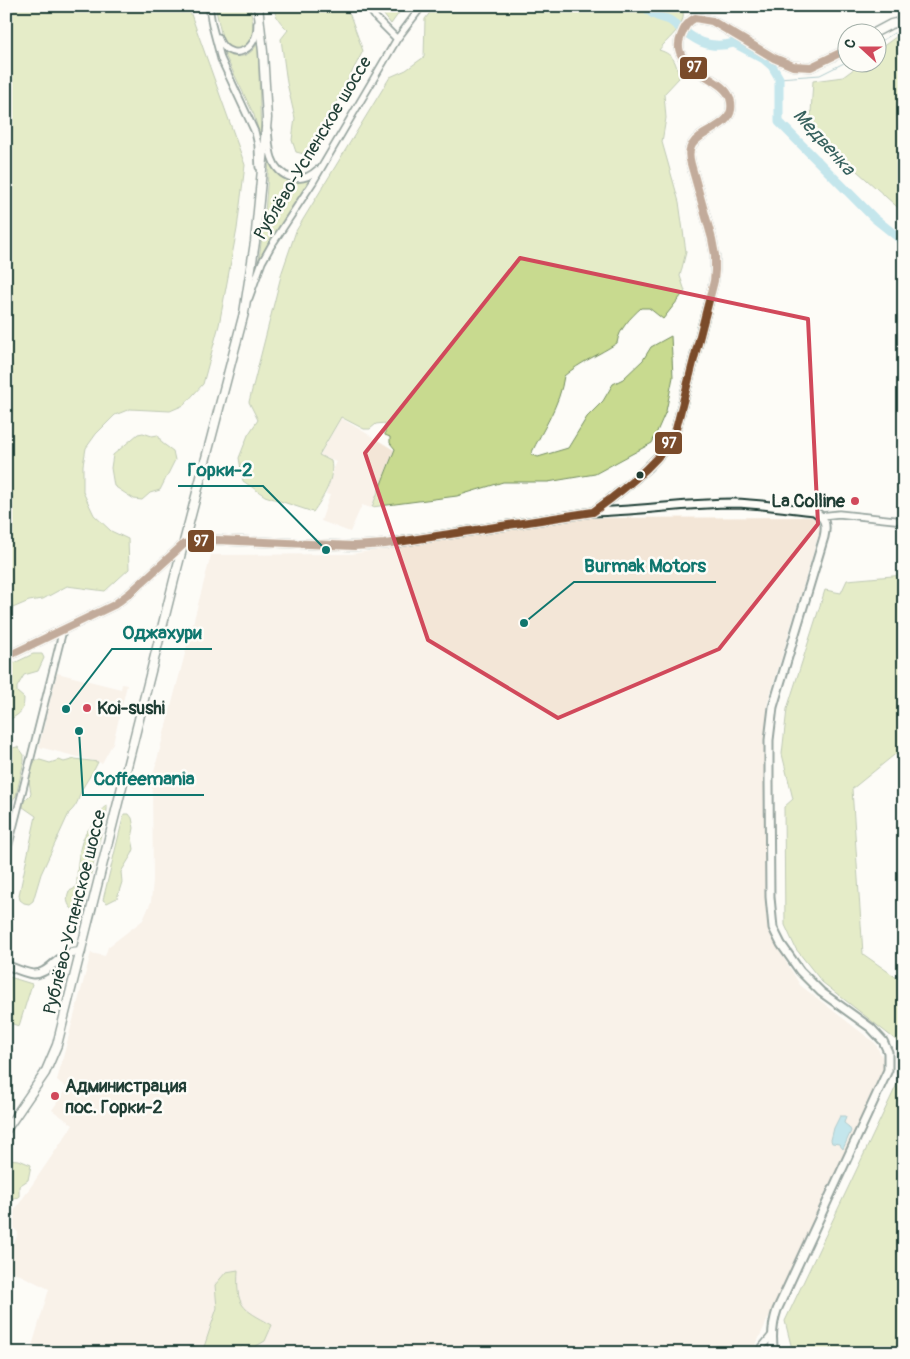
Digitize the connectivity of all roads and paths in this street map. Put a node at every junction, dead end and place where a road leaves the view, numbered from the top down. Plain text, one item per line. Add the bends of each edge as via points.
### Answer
1 (257, 6) edge
2 (368, 6) edge
3 (422, 6) edge
4 (209, 7) edge
5 (904, 21) edge
6 (888, 26) edge
7 (396, 39) junction
8 (838, 54) edge
9 (267, 118) junction
10 (322, 165) junction
11 (259, 204) junction
12 (244, 313) junction
13 (593, 512) junction
14 (821, 516) junction
15 (904, 521) edge
16 (184, 544) junction
17 (63, 630) junction
18 (6, 657) edge
19 (6, 856) edge
20 (81, 952) junction
21 (6, 966) edge
22 (6, 1130) edge
23 (772, 1336) junction
24 (757, 1353) edge
25 (774, 1353) edge

1 - 4 street via 256,36 252,45 238,52 220,42
1 - 9 main road, Рублёво-Успенское шоссе
2 - 7 street
3 - 7 street, Рублёво-Успенское шоссе
4 - 11 street via 221,59 255,132
5 - 6 main road
7 - 10 street, Рублёво-Успенское шоссе
8 - 13 main road via 811,67 793,66 712,21 695,18 687,24 678,45 683,57 696,71 724,89 731,101 726,120 698,138 690,150 690,164 715,255 714,282 680,419 672,439 661,454
9 - 10 street via 271,157 280,172 294,179 302,178
9 - 11 main road, Рублёво-Успенское шоссе
10 - 12 street, Рублёво-Успенское шоссе via 262,262
11 - 12 main road, Рублёво-Успенское шоссе
12 - 16 main road, Рублёво-Успенское шоссе
13 - 14 street via 732,503 807,510
13 - 16 main road via 385,544 354,546 217,540
14 - 15 street via 839,514
14 - 23 street via 826,528 771,720 770,897 773,928 800,972 883,1041 888,1052 888,1070 777,1310
16 - 17 street via 114,605
16 - 20 main road, Рублёво-Успенское шоссе
17 - 18 street
17 - 19 street
20 - 21 street via 68,953 40,973
20 - 22 main road, Рублёво-Успенское шоссе via 52,1058
23 - 24 street
23 - 25 street

